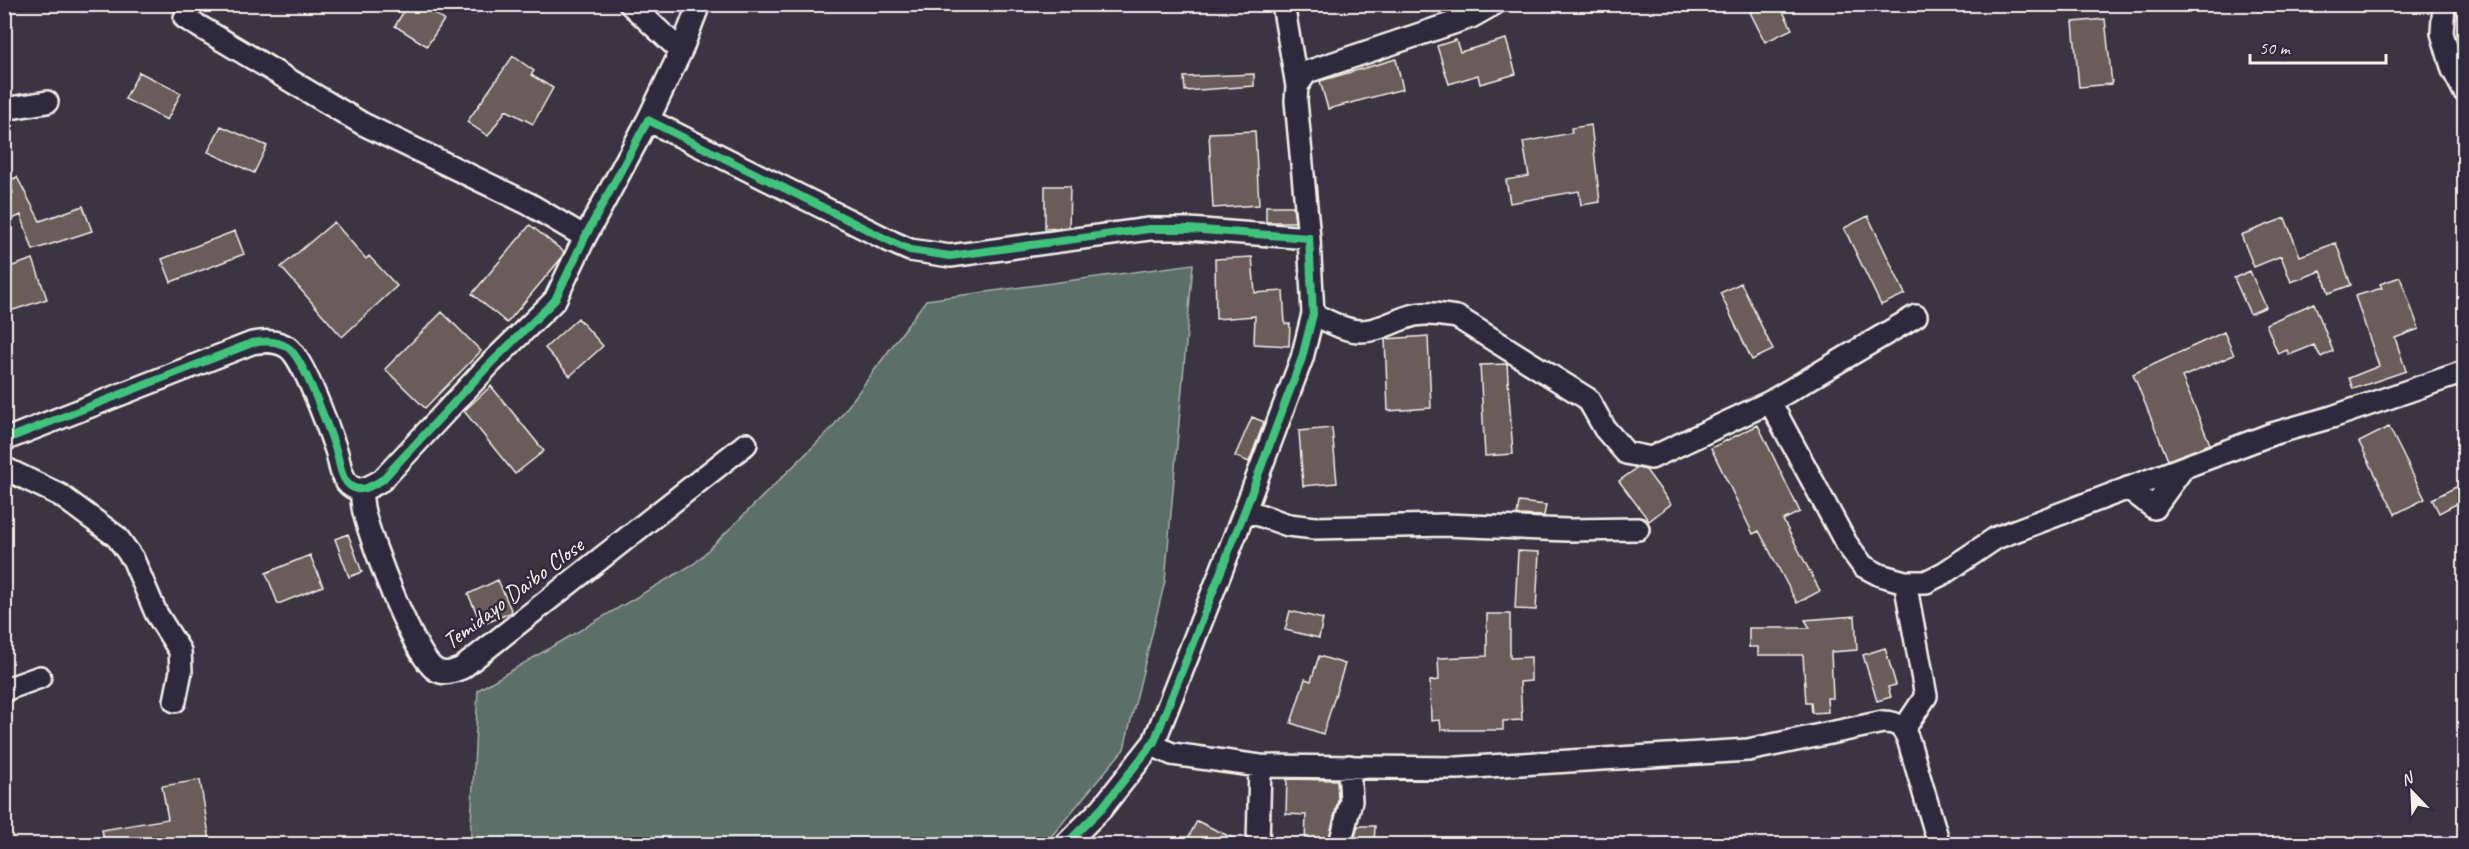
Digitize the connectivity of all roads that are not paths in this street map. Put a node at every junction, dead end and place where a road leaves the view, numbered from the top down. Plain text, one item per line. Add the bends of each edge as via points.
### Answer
1 (630, 4) edge
2 (699, 4) edge
3 (1283, 4) edge
4 (1494, 4) edge
5 (2444, 4) edge
6 (185, 18) dead end
7 (681, 51) junction
8 (1297, 86) junction
9 (2464, 91) edge
10 (47, 102) dead end
11 (4, 109) edge
12 (648, 120) junction
13 (585, 237) junction
14 (1309, 238) junction
15 (1313, 314) junction
16 (1916, 316) dead end
17 (2464, 372) edge
18 (1770, 402) junction
19 (4, 440) edge
20 (746, 444) dead end
21 (4, 468) edge
22 (2183, 468) junction
23 (2128, 488) junction
24 (362, 489) junction
25 (1245, 510) junction
26 (1638, 529) dead end
27 (1905, 582) junction
28 (40, 677) dead end
29 (4, 690) edge
30 (175, 701) dead end
31 (1904, 729) junction
32 (1154, 742) junction
33 (1260, 766) junction
34 (1349, 766) junction
35 (1066, 844) edge
36 (1258, 844) edge
37 (1340, 844) edge
38 (1939, 844) edge

1 - 7 street
2 - 7 street
3 - 8 street
4 - 8 street via 1471,16 1307,72
5 - 9 street via 2442,33
6 - 13 street via 363,124 529,204
7 - 12 street
8 - 14 street
10 - 11 street
12 - 13 street
12 - 14 street via 892,242 929,254 978,254 1149,229
13 - 24 street via 555,300 382,480
14 - 15 street
15 - 18 street via 1360,331 1378,329 1415,315 1457,317 1588,399 1605,429 1626,453 1651,458
15 - 25 street via 1302,358
16 - 18 street
17 - 22 street via 2272,434
18 - 27 street via 1846,543 1863,566
19 - 24 street via 252,343 278,342 290,348 301,365 346,482
20 - 24 street, Temidayo Daibo Close via 462,668 447,674 434,669 423,656 388,587 364,512
21 - 30 street via 60,495 117,537 180,651
22 - 23 street
22 - 23 street via 2154,508
23 - 27 street via 1996,537 1926,582
25 - 26 street via 1288,525 1316,528 1445,525
25 - 32 street
27 - 31 street via 1926,696
28 - 29 street
31 - 34 street via 1895,722 1883,722 1748,750 1458,768
31 - 38 street
32 - 33 street via 1172,754
32 - 35 street via 1102,808
33 - 34 street
33 - 36 street
34 - 37 street via 1351,801

